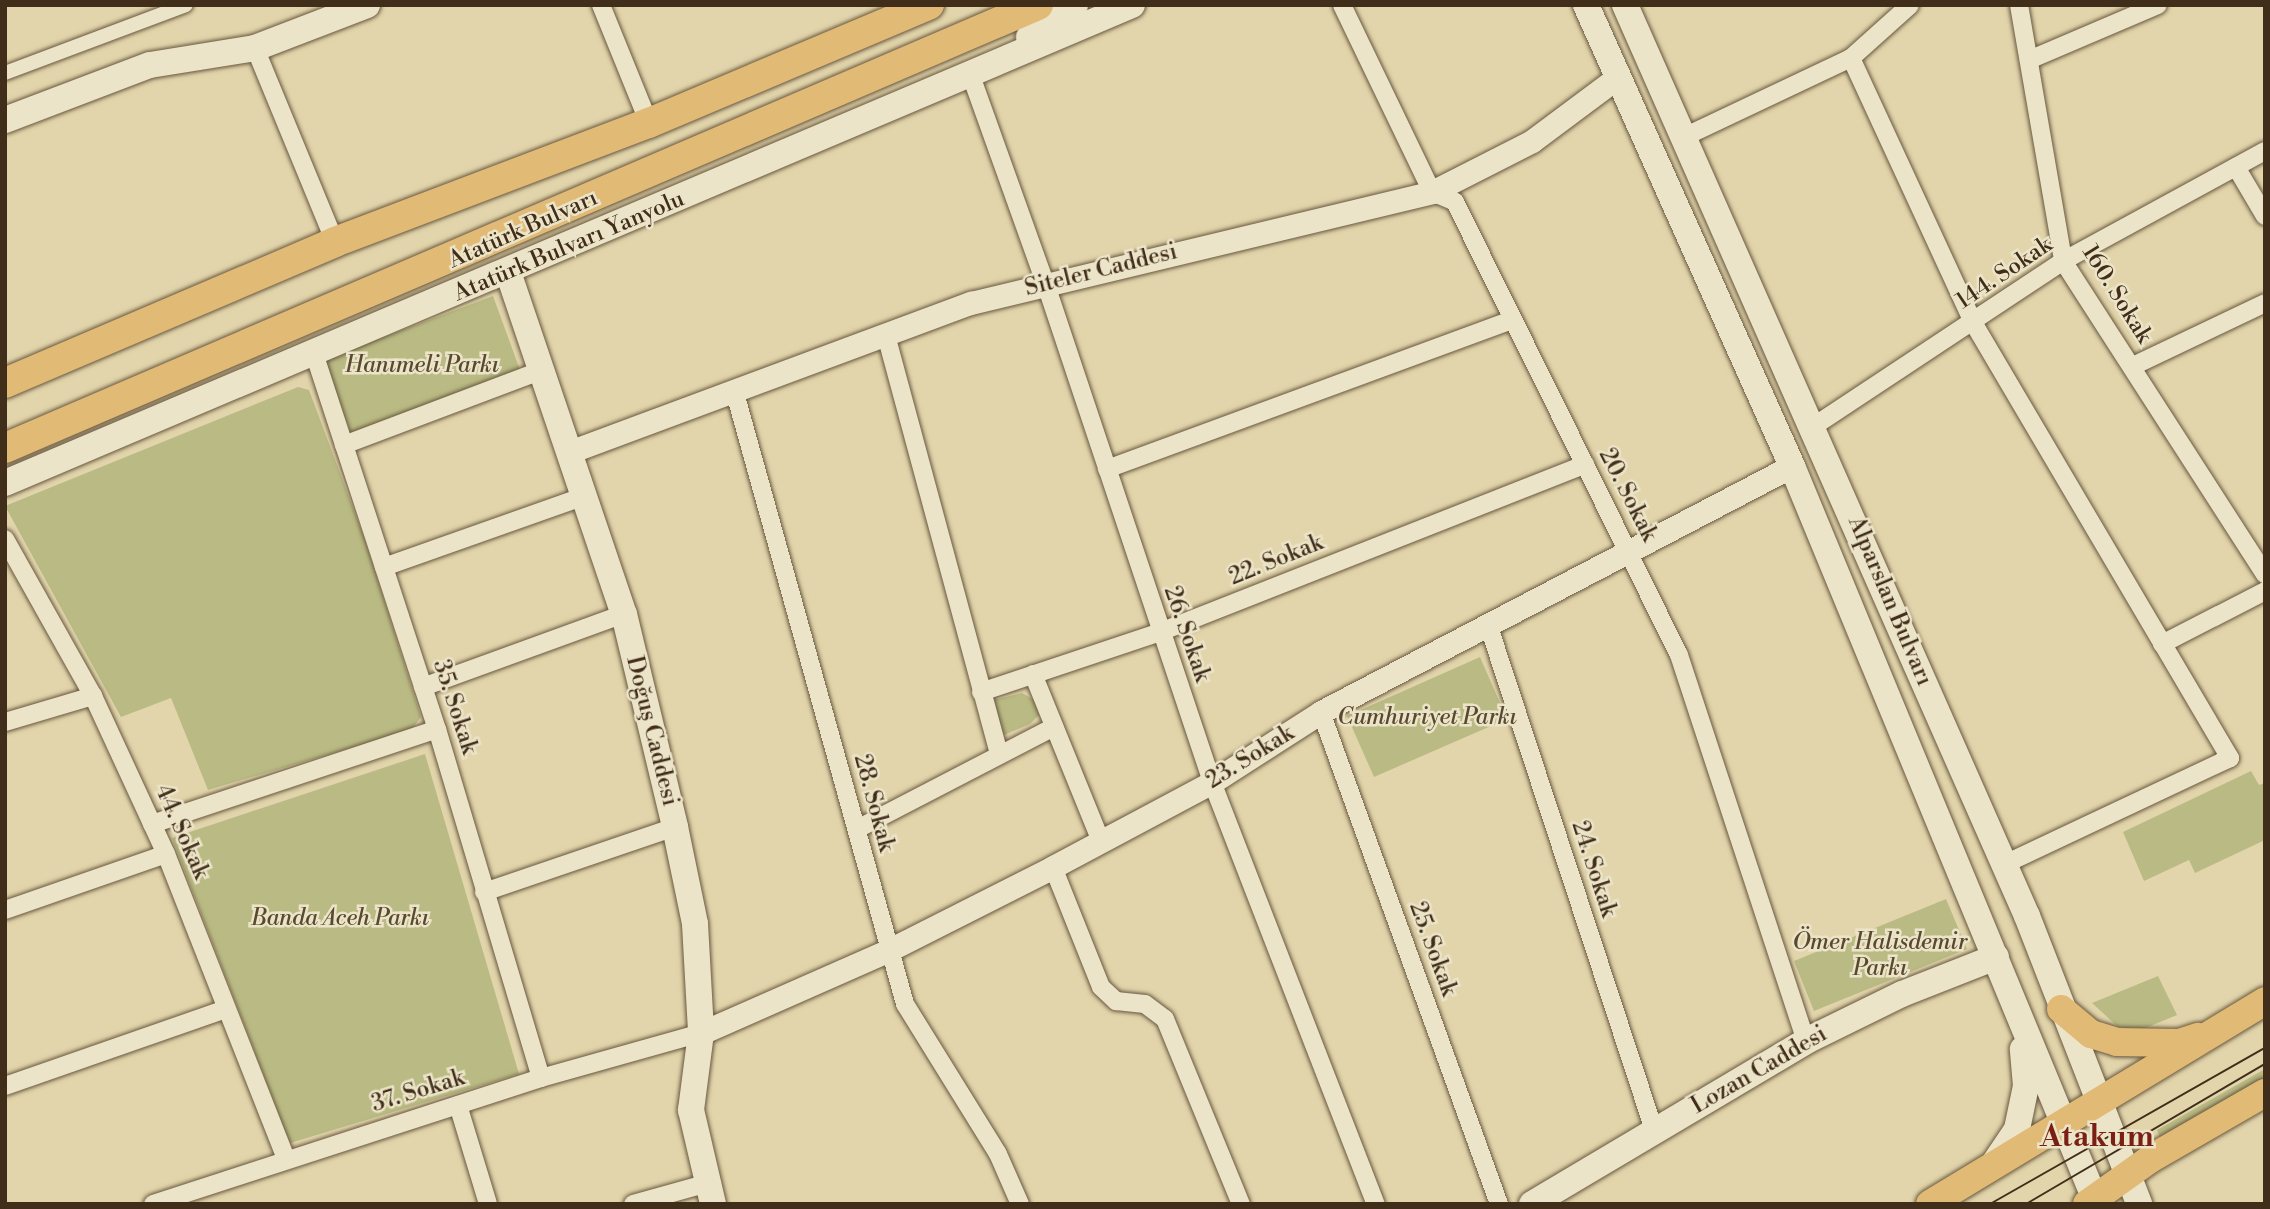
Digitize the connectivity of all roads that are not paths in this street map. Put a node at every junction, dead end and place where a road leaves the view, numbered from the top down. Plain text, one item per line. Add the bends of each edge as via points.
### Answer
1 (186, 5) edge
2 (367, 5) edge
3 (601, 5) edge
4 (929, 5) edge
5 (1038, 5) edge
6 (1074, 5) edge
7 (1132, 5) edge
8 (1342, 5) edge
9 (1586, 5) edge
10 (1625, 5) edge
11 (1910, 5) edge
12 (2019, 5) edge
13 (2158, 5) edge
14 (888, 13) edge
15 (256, 48) junction
16 (1851, 58) junction
17 (2029, 60) junction
18 (980, 69) junction
19 (5, 73) edge
20 (1618, 77) junction
21 (5, 120) edge
22 (649, 123) junction
23 (1686, 136) junction
24 (2265, 151) edge
25 (2235, 167) junction
26 (1432, 192) junction
27 (2265, 216) edge
28 (335, 242) junction
29 (2063, 261) junction
30 (509, 272) junction
31 (1045, 282) junction
32 (2265, 303) edge
33 (1511, 320) junction
34 (1974, 324) junction
35 (886, 335) junction
36 (314, 353) junction
37 (2133, 366) junction
38 (543, 370) junction
39 (5, 383) edge
40 (735, 393) junction
41 (1814, 425) junction
42 (344, 445) junction
43 (5, 447) edge
44 (572, 451) junction
45 (1585, 464) junction
46 (1792, 466) junction
47 (1107, 469) junction
48 (5, 483) edge
49 (585, 496) junction
50 (5, 539) edge
51 (1628, 551) junction
52 (384, 567) junction
53 (2265, 573) edge
54 (2265, 591) edge
55 (624, 614) junction
56 (1488, 624) junction
57 (1160, 632) junction
58 (2162, 644) junction
59 (1033, 674) junction
60 (423, 687) junction
61 (981, 692) junction
62 (93, 696) junction
63 (1321, 712) junction
64 (5, 722) edge
65 (1054, 727) junction
66 (436, 729) junction
67 (999, 754) junction
68 (1212, 782) junction
69 (152, 824) junction
70 (675, 827) junction
71 (857, 829) junction
72 (1100, 839) junction
73 (166, 854) junction
74 (2005, 864) junction
75 (1054, 867) junction
76 (484, 892) junction
77 (5, 910) edge
78 (887, 951) junction
79 (1996, 957) junction
80 (2265, 1001) edge
81 (226, 1009) junction
82 (2061, 1009) junction
83 (2019, 1016) junction
84 (2221, 1031) junction
85 (701, 1032) junction
86 (1806, 1041) junction
87 (541, 1078) junction
88 (5, 1086) edge
89 (2265, 1093) edge
90 (2097, 1100) junction
91 (458, 1105) junction
92 (2061, 1121) junction
93 (1654, 1130) junction
94 (286, 1158) junction
95 (1995, 1162) junction
96 (2128, 1176) junction
97 (710, 1193) edge
98 (2093, 1202) edge
99 (153, 1204) edge
100 (488, 1204) edge
101 (634, 1204) edge
102 (1020, 1204) edge
103 (1241, 1204) edge
104 (1376, 1204) edge
105 (1499, 1204) edge
106 (1532, 1204) edge
107 (1930, 1204) edge
108 (2139, 1204) edge

1 - 19 street
2 - 15 main road
3 - 22 street
4 - 14 highway
5 - 43 highway, Atatürk Bulvarı
6 - 18 main road
7 - 18 main road, Atatürk Bulvarı Yanyolu
8 - 26 street, 20. Sokak
9 - 20 main road, Alparslan Bulvarı
10 - 23 main road, Alparslan Bulvarı
11 - 16 street
12 - 17 street, 160. Sokak
13 - 17 street
14 - 22 highway
15 - 21 main road via 150,65
15 - 28 street
16 - 23 street
16 - 34 street
17 - 29 street, 160. Sokak
18 - 30 main road, Atatürk Bulvarı Yanyolu
18 - 31 street, 26. Sokak
20 - 26 street, Siteler Caddesi via 1532,141
20 - 46 main road, Alparslan Bulvarı
22 - 28 highway
23 - 41 main road, Alparslan Bulvarı
24 - 25 street, 144. Sokak
25 - 27 street
25 - 29 street, 144. Sokak
26 - 31 street, Siteler Caddesi
26 - 33 street, 20. Sokak via 1455,202
28 - 39 highway
29 - 34 street, 144. Sokak
29 - 37 street, 160. Sokak
30 - 36 main road, Atatürk Bulvarı Yanyolu
30 - 38 main road, Doğuş Caddesi
31 - 35 street, Siteler Caddesi
31 - 47 street, 26. Sokak
32 - 37 street
33 - 45 street, 20. Sokak
33 - 47 street
34 - 41 street, 144. Sokak
34 - 58 street
35 - 40 street, Siteler Caddesi
35 - 61 street
36 - 42 street, 35. Sokak
36 - 48 main road, Atatürk Bulvarı Yanyolu
37 - 53 street, 160. Sokak
38 - 42 street
38 - 44 main road, Doğuş Caddesi
40 - 44 street, Siteler Caddesi
40 - 71 street, 28. Sokak
41 - 46 main road
41 - 74 main road, Alparslan Bulvarı
42 - 52 street, 35. Sokak
44 - 49 main road, Doğuş Caddesi
45 - 51 street, 20. Sokak
45 - 57 street, 22. Sokak
46 - 51 street, 23. Sokak
46 - 79 main road, Alparslan Bulvarı
47 - 57 street, 26. Sokak
49 - 52 street
49 - 55 main road, Doğuş Caddesi
50 - 62 street, 44. Sokak
51 - 56 street, 23. Sokak
51 - 86 street, 20. Sokak via 1679,655
52 - 60 street, 35. Sokak
54 - 58 street
55 - 60 street
55 - 70 main road, Doğuş Caddesi
56 - 63 street, 23. Sokak
56 - 93 street, 24. Sokak
57 - 59 street, 22. Sokak
57 - 68 street, 26. Sokak
58 - 74 street via 2230,758
59 - 61 street, 22. Sokak
59 - 65 street
60 - 66 street, 35. Sokak
61 - 67 street
62 - 64 street
62 - 69 street, 44. Sokak
63 - 68 street, 23. Sokak
63 - 105 street, 25. Sokak
65 - 67 street
65 - 72 street
66 - 69 street
66 - 76 street, 35. Sokak
67 - 71 street
68 - 72 street, 23. Sokak
68 - 104 street, 26. Sokak
69 - 73 street, 44. Sokak
70 - 76 street
70 - 85 main road, Doğuş Caddesi via 695,924
71 - 78 street, 28. Sokak
72 - 75 street, 23. Sokak
73 - 77 street
73 - 81 street, 44. Sokak
74 - 82 main road, Alparslan Bulvarı
75 - 78 street, 23. Sokak
75 - 103 street via 1101,987 1116,1001 1145,1004 1165,1019
76 - 87 street, 35. Sokak
78 - 85 street, 23. Sokak
78 - 102 street, 28. Sokak via 905,1004 998,1154
79 - 83 main road, Alparslan Bulvarı
79 - 86 main road, Lozan Caddesi via 1902,994
80 - 84 main road
81 - 88 street
81 - 94 street, 44. Sokak
82 - 84 main road via 2091,1034 2117,1042 2179,1043
82 - 90 main road, Alparslan Bulvarı
83 - 92 main road, Alparslan Bulvarı
83 - 95 main road via 2026,1086 2017,1129
84 - 90 main road
85 - 87 street, 37. Sokak
85 - 97 main road, Doğuş Caddesi via 691,1110
86 - 93 main road, Lozan Caddesi
87 - 91 street, 37. Sokak
89 - 96 main road
90 - 92 main road
90 - 96 main road, Alparslan Bulvarı
91 - 94 street, 37. Sokak
91 - 100 street
92 - 95 main road
92 - 98 main road, Alparslan Bulvarı
93 - 106 main road, Lozan Caddesi
94 - 99 street, 37. Sokak
95 - 107 main road
96 - 98 main road
96 - 108 main road, Alparslan Bulvarı
97 - 101 street

